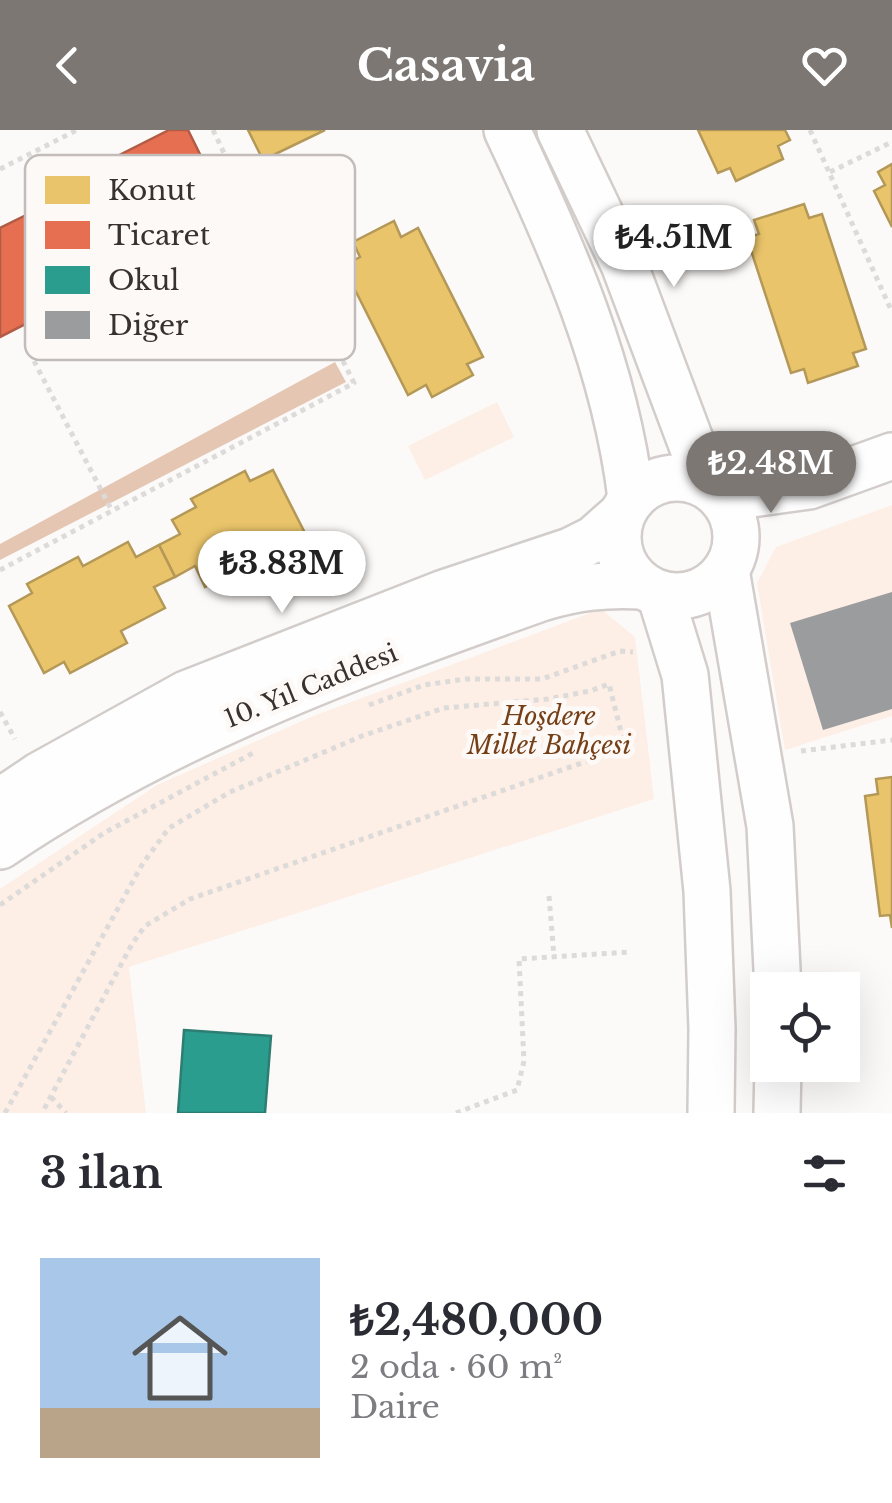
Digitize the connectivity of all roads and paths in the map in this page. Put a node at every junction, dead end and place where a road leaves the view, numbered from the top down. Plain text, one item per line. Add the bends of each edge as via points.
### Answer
1 (77, 130) edge
2 (213, 130) edge
3 (507, 130) edge
4 (560, 130) edge
5 (810, 130) edge
6 (892, 142) edge
7 (28, 155) edge
8 (225, 155) edge
9 (25, 156) edge
10 (0, 169) edge
11 (830, 172) junction
12 (892, 312) edge
13 (342, 360) edge
14 (34, 361) dead end
15 (892, 456) edge
16 (626, 507) junction
17 (112, 511) junction
18 (723, 522) junction
19 (0, 570) edge
20 (651, 590) junction
21 (632, 652) dead end
22 (368, 705) dead end
23 (0, 712) edge
24 (15, 740) dead end
25 (892, 740) edge
26 (258, 750) dead end
27 (802, 751) dead end
28 (0, 802) edge
29 (0, 846) edge
30 (550, 896) dead end
31 (0, 905) edge
32 (630, 952) dead end
33 (554, 957) junction
34 (777, 972) edge
35 (778, 1082) edge
36 (51, 1097) junction
37 (5, 1113) edge
38 (42, 1113) edge
39 (66, 1113) edge
40 (456, 1113) edge
41 (711, 1113) edge
42 (777, 1113) edge

1 - 7 path
2 - 8 path
3 - 16 main road via 564,252 609,379
4 - 18 main road via 624,264
5 - 11 path
6 - 11 path
9 - 10 path
11 - 12 path
13 - 17 path via 354,383
14 - 17 path
15 - 18 main road
16 - 18 main road via 647,484 687,477
16 - 20 main road via 617,536 620,557
16 - 28 main road, 10. Yıl Caddesi via 570,551 444,592 186,694
17 - 19 path
18 - 20 main road via 713,584 679,596
18 - 34 main road via 770,826
20 - 29 main road, 10. Yıl Caddesi via 576,587 249,708 158,751
20 - 41 main road via 685,676 707,891
21 - 22 path via 542,679 424,685
23 - 24 path
25 - 27 path
26 - 31 path via 104,833
30 - 33 path
32 - 33 path
33 - 40 path via 519,959 524,1061 517,1090
35 - 42 main road
36 - 37 path via 145,926 190,899 624,748 609,684 548,699 444,708 230,792 169,828 142,862
36 - 38 path
36 - 39 path

